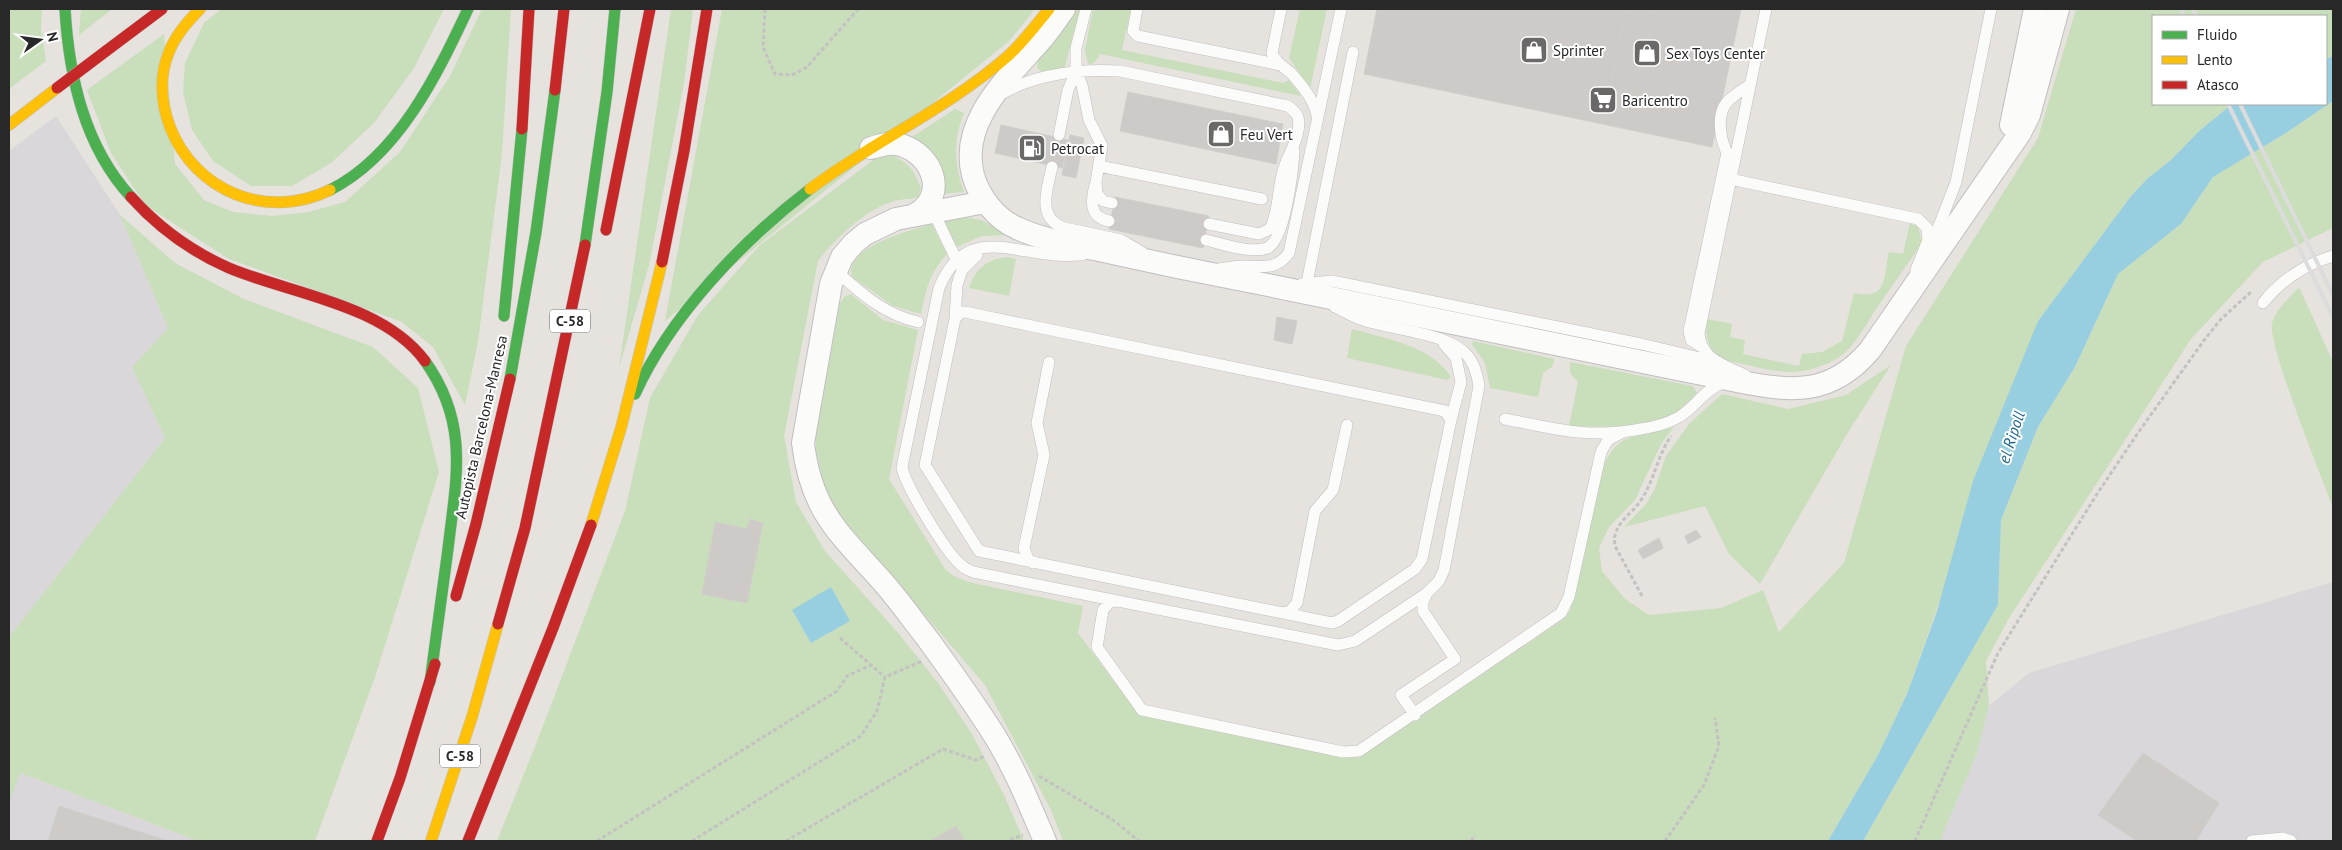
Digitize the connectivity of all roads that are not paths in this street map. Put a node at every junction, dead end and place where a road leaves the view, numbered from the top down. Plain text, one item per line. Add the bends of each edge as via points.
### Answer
1 (65, 9) edge
2 (162, 9) edge
3 (200, 9) edge
4 (468, 9) edge
5 (529, 9) edge
6 (564, 9) edge
7 (616, 9) edge
8 (650, 9) edge
9 (707, 9) edge
10 (1049, 9) edge
11 (1064, 9) edge
12 (1086, 9) edge
13 (1137, 9) edge
14 (1281, 9) edge
15 (1341, 9) edge
16 (1766, 9) edge
17 (1991, 9) edge
18 (2035, 9) edge
19 (2058, 9) edge
20 (1353, 52) dead end
21 (1280, 65) junction
22 (1076, 72) junction
23 (1750, 85) junction
24 (990, 100) junction
25 (36, 104) junction
26 (9, 115) edge
27 (1317, 122) junction
28 (9, 125) edge
29 (1059, 135) dead end
30 (1294, 146) junction
31 (870, 148) junction
32 (1099, 166) junction
33 (1052, 167) dead end
34 (1730, 179) junction
35 (1096, 182) junction
36 (1985, 183) junction
37 (1262, 199) dead end
38 (986, 202) junction
39 (1112, 204) dead end
40 (925, 213) junction
41 (1109, 221) dead end
42 (1209, 224) dead end
43 (604, 240) dead end
44 (1206, 240) dead end
45 (1012, 247) junction
46 (1924, 250) junction
47 (1121, 255) junction
48 (2333, 256) edge
49 (957, 261) junction
50 (1160, 263) junction
51 (835, 270) junction
52 (1197, 271) junction
53 (1307, 288) junction
54 (2263, 303) dead end
55 (1901, 306) junction
56 (955, 319) junction
57 (918, 322) dead end
58 (502, 326) dead end
59 (1434, 338) junction
60 (1702, 347) junction
61 (1049, 362) dead end
62 (1717, 362) junction
63 (1737, 381) junction
64 (1776, 389) junction
65 (494, 394) dead end
66 (1505, 419) dead end
67 (1451, 420) junction
68 (1347, 425) dead end
69 (558, 428) dead end
70 (1623, 432) junction
71 (616, 445) junction
72 (481, 501) junction
73 (525, 528) junction
74 (1033, 563) junction
75 (1427, 593) junction
76 (1117, 602) junction
77 (1283, 613) junction
78 (430, 682) junction
79 (1415, 715) junction
80 (377, 841) edge
81 (431, 841) edge
82 (468, 841) edge
83 (1046, 841) edge
84 (2252, 841) edge
85 (2291, 841) edge

1 - 78 main road via 67,48 78,100 104,162 136,206 161,229 215,262 352,311 392,330 407,342 437,380 448,402 458,447 455,496
2 - 25 main road, bridge
3 - 4 main road via 179,33 164,67 164,105 173,136 187,160 217,186 235,196 270,203 308,199 330,191 365,166 420,96
5 - 58 main road via 520,168
6 - 72 main road, Autopista Barcelona-Manresa via 551,131 533,248 506,393
7 - 73 main road, C-58 via 608,92 582,268
8 - 43 main road
9 - 71 main road via 673,211 643,345
10 - 31 main road via 1017,48 976,82
11 - 24 street
12 - 22 lane via 1076,48
13 - 21 lane via 1133,31 1138,36
14 - 21 lane via 1272,48 1274,59
15 - 27 lane
16 - 23 lane
17 - 46 lane via 1956,182 1939,226
18 - 36 street via 2008,136
19 - 36 street via 2028,115 2020,133
20 - 53 lane
21 - 27 lane via 1292,75 1313,103
22 - 24 lane via 1030,81
22 - 29 lane via 1068,90
22 - 30 lane via 1120,71 1288,106 1298,116
22 - 32 lane via 1089,120 1102,146
23 - 34 lane
23 - 60 lane via 1725,105 1720,129 1720,138 1727,153 1689,331 1691,340
24 - 38 street via 972,142 973,174
25 - 26 main road
25 - 28 main road
27 - 52 lane via 1291,246 1285,259 1267,267
30 - 42 lane via 1285,165 1270,229 1258,234
30 - 44 lane via 1294,167 1280,232 1274,244 1266,249 1253,250
31 - 40 street via 885,144 903,146 926,164 935,189
31 - 71 main road via 809,191 729,260 641,379
32 - 35 lane
32 - 37 lane
33 - 50 lane via 1045,204 1050,220 1056,225 1121,240
34 - 46 lane via 1918,219 1927,228 1928,240
34 - 60 lane via 1699,333
35 - 39 lane via 1100,197
35 - 41 lane via 1092,200 1094,213 1098,218
36 - 55 street
38 - 40 street
38 - 47 street via 1002,221 1016,228
40 - 49 lane
40 - 51 street via 896,219 865,234
45 - 47 lane via 1055,255
45 - 49 lane via 981,248
45 - 56 lane via 987,250 967,263 957,285
46 - 55 lane
47 - 50 street
48 - 54 lane via 2297,272 2274,289
49 - 76 lane via 944,275 939,288 902,458 907,485 954,558 967,570
50 - 52 street
51 - 57 lane via 888,313
51 - 83 street via 803,443 812,489 837,532 883,583 938,654 1004,753
52 - 53 street via 1274,287
53 - 59 lane via 1362,320
53 - 62 lane via 1332,281
53 - 63 street
55 - 64 street via 1870,350 1849,371 1808,388
56 - 67 lane via 965,312 1446,411
56 - 74 lane via 925,465 979,551
59 - 67 lane via 1452,352 1461,372
59 - 75 lane via 1464,352 1474,367 1479,386 1444,570 1439,581
60 - 62 lane
61 - 74 lane via 1037,423 1044,455 1024,548
62 - 64 lane
63 - 64 street
63 - 70 lane via 1714,386 1686,412 1666,423
65 - 72 main road
66 - 70 lane via 1576,433
67 - 77 lane via 1419,565 1336,623
68 - 77 lane via 1333,490 1315,511 1297,603
69 - 73 main road
70 - 79 lane via 1608,440 1601,452 1569,597 1561,613
71 - 82 main road via 572,577
72 - 78 main road, Autopista Barcelona-Manresa
73 - 81 main road, C-58 via 478,699
74 - 77 lane
75 - 76 lane via 1355,641 1338,645
75 - 79 lane via 1422,602 1423,611 1455,659 1401,695
76 - 79 lane via 1104,606 1097,648 1142,710 1351,753 1366,748
78 - 80 main road, Autopista Barcelona-Manresa
84 - 85 lane via 2283,838

